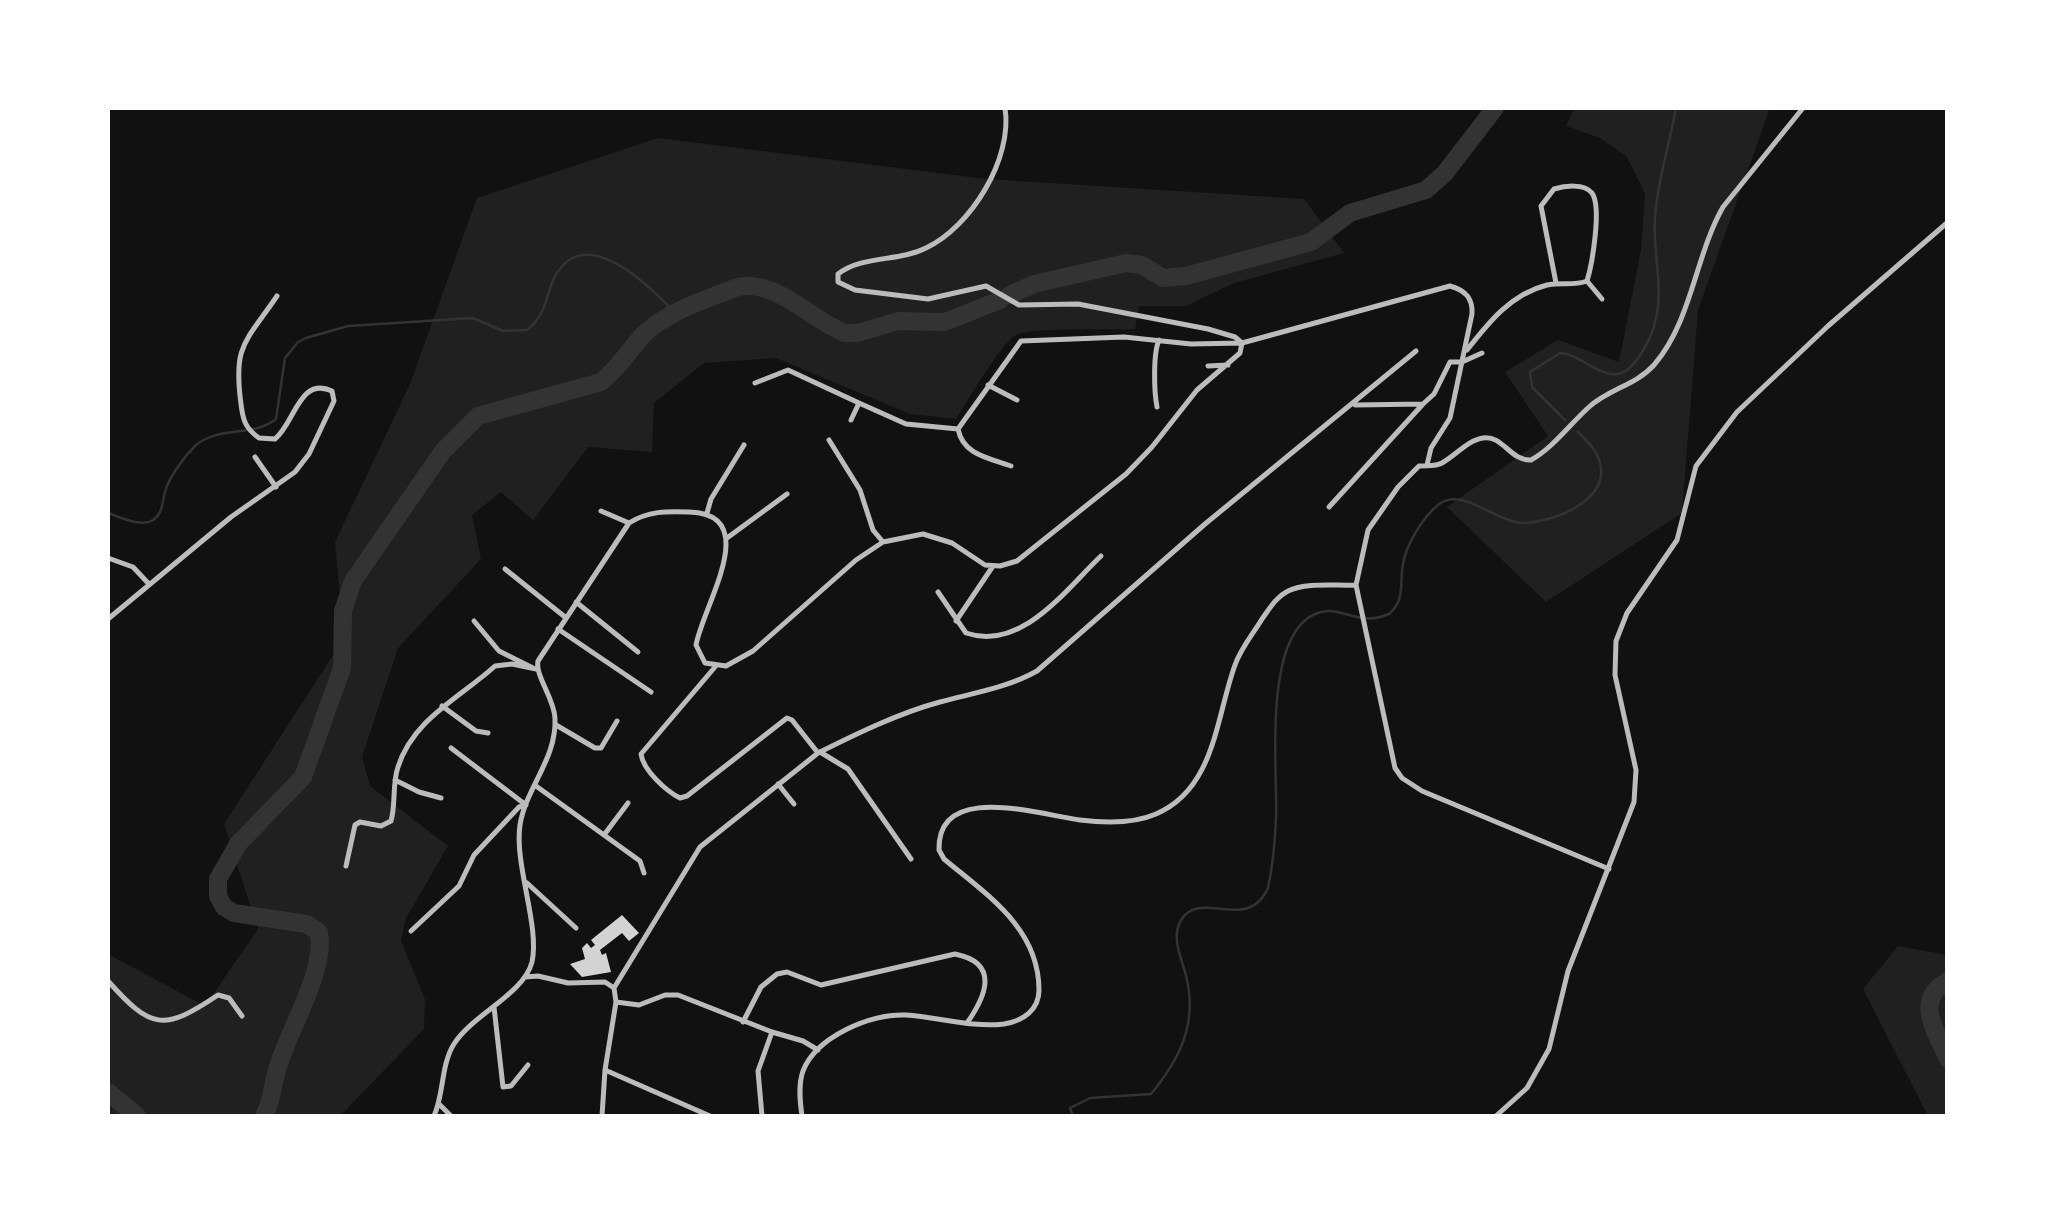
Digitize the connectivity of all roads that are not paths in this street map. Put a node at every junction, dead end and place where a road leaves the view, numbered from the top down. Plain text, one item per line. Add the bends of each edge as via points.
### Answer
1 (1005, 108) edge
2 (1803, 108) edge
3 (1948, 222) edge
4 (1587, 281) junction
5 (1556, 283) junction
6 (278, 296) dead end
7 (1602, 299) dead end
8 (1159, 340) junction
9 (1242, 342) junction
10 (1416, 351) dead end
11 (1482, 353) dead end
12 (1463, 358) junction
13 (1228, 364) junction
14 (1208, 366) dead end
15 (755, 383) dead end
16 (988, 385) junction
17 (1017, 400) dead end
18 (859, 403) junction
19 (1423, 404) junction
20 (1352, 405) junction
21 (1157, 407) dead end
22 (851, 420) dead end
23 (958, 429) junction
24 (829, 440) dead end
25 (744, 445) dead end
26 (255, 456) dead end
27 (1427, 465) junction
28 (1011, 466) dead end
29 (276, 487) junction
30 (786, 494) dead end
31 (1329, 507) dead end
32 (601, 510) dead end
33 (707, 513) junction
34 (628, 523) junction
35 (727, 538) junction
36 (883, 542) junction
37 (1032, 551) junction
38 (1042, 553) dead end
39 (1101, 556) dead end
40 (108, 558) edge
41 (993, 566) junction
42 (506, 569) dead end
43 (148, 583) junction
44 (1356, 586) junction
45 (938, 592) dead end
46 (576, 602) junction
47 (565, 617) junction
48 (108, 619) edge
49 (474, 620) dead end
50 (956, 621) junction
51 (558, 629) junction
52 (638, 652) dead end
53 (715, 667) junction
54 (536, 669) junction
55 (650, 692) dead end
56 (442, 706) junction
57 (617, 722) dead end
58 (555, 724) junction
59 (488, 733) dead end
60 (451, 748) dead end
61 (819, 753) junction
62 (395, 780) junction
63 (778, 784) junction
64 (536, 786) junction
65 (441, 798) dead end
66 (628, 803) dead end
67 (794, 804) dead end
68 (526, 805) junction
69 (604, 836) junction
70 (911, 860) dead end
71 (346, 866) dead end
72 (1609, 869) junction
73 (644, 874) dead end
74 (524, 877) junction
75 (576, 928) dead end
76 (411, 931) dead end
77 (525, 976) junction
78 (108, 981) edge
79 (614, 988) junction
80 (616, 1002) junction
81 (494, 1005) junction
82 (242, 1016) dead end
83 (742, 1022) junction
84 (967, 1023) junction
85 (772, 1032) junction
86 (818, 1050) junction
87 (528, 1065) dead end
88 (605, 1070) junction
89 (440, 1104) junction
90 (434, 1116) edge
91 (451, 1116) edge
92 (602, 1116) edge
93 (710, 1116) edge
94 (762, 1116) edge
95 (802, 1116) edge
96 (1496, 1116) edge

1 - 9 street via 1002,152 962,220 924,250 849,267 838,282 928,298 986,286 1020,305 1078,304
2 - 27 street via 1722,207 1676,328 1642,377 1594,402 1532,460 1514,457 1487,437 1439,465
3 - 72 street via 1737,412 1696,466 1677,540 1627,613 1616,641 1614,675 1637,780
4 - 5 street
4 - 5 street via 1595,200 1588,189 1560,187 1541,206
4 - 7 street
5 - 12 street via 1510,302
6 - 29 street via 237,361 244,420 269,440 290,424 305,394 332,391 332,407 309,454
8 - 9 street
8 - 16 street via 1022,341
8 - 21 street
9 - 12 street via 1450,286 1472,304
9 - 13 street
10 - 20 street
11 - 12 street
12 - 19 street via 1450,362
12 - 27 street via 1450,418
13 - 14 street
13 - 37 street via 1126,474
15 - 18 street via 788,370
16 - 17 street
16 - 23 street
18 - 22 street
18 - 23 street via 906,424
19 - 20 street
19 - 31 street
20 - 61 street via 1037,671 936,702
23 - 28 street via 972,452
24 - 36 street
25 - 33 street
26 - 29 street
27 - 44 street via 1413,470 1380,508
29 - 43 street
30 - 35 street
32 - 34 street
33 - 34 street via 653,512
33 - 35 street via 722,523
34 - 46 street
35 - 53 street via 696,645
36 - 41 street via 938,537
36 - 53 street via 753,650
37 - 38 street
37 - 41 street
39 - 50 street via 1025,627 971,635
40 - 43 street via 133,567
41 - 50 street
42 - 47 street
43 - 48 street
44 - 72 street via 1391,758 1402,778
44 - 84 street via 1299,587 1274,602 1236,660 1216,738 1195,782 1156,814 1097,821 1000,807 951,816 938,850 1016,923 1039,988 1034,1009 1017,1021
45 - 50 street
46 - 47 street
46 - 52 street
47 - 51 street
49 - 54 street via 499,651
51 - 54 street
51 - 55 street
53 - 61 street via 641,754 672,794 687,796 787,718
54 - 56 street via 495,666
54 - 58 street
56 - 59 street
56 - 62 street via 404,753
57 - 58 street via 602,748
58 - 64 street
60 - 68 street
61 - 63 street
61 - 70 street via 848,770
62 - 65 street
62 - 71 street via 391,821 355,825
63 - 67 street
63 - 79 street via 700,847
64 - 68 street
64 - 69 street
66 - 69 street
68 - 74 street via 519,837
68 - 76 street via 480,848 459,886
69 - 73 street via 640,862
72 - 96 street via 1568,970 1549,1049 1527,1088
74 - 75 street
74 - 77 street via 533,949
77 - 79 street
77 - 81 street
78 - 82 street via 129,1004 160,1022 218,995
79 - 80 street
80 - 83 street via 639,1005 678,995
80 - 88 street
81 - 87 street via 504,1087
81 - 89 street via 452,1048
83 - 84 street via 761,986 777,974 822,985 954,954 973,960 985,977 986,992
83 - 85 street
84 - 86 street via 888,1016 861,1023
85 - 86 street
85 - 94 street via 758,1071
86 - 95 street via 802,1076
88 - 92 street
88 - 93 street
89 - 90 street
89 - 91 street

